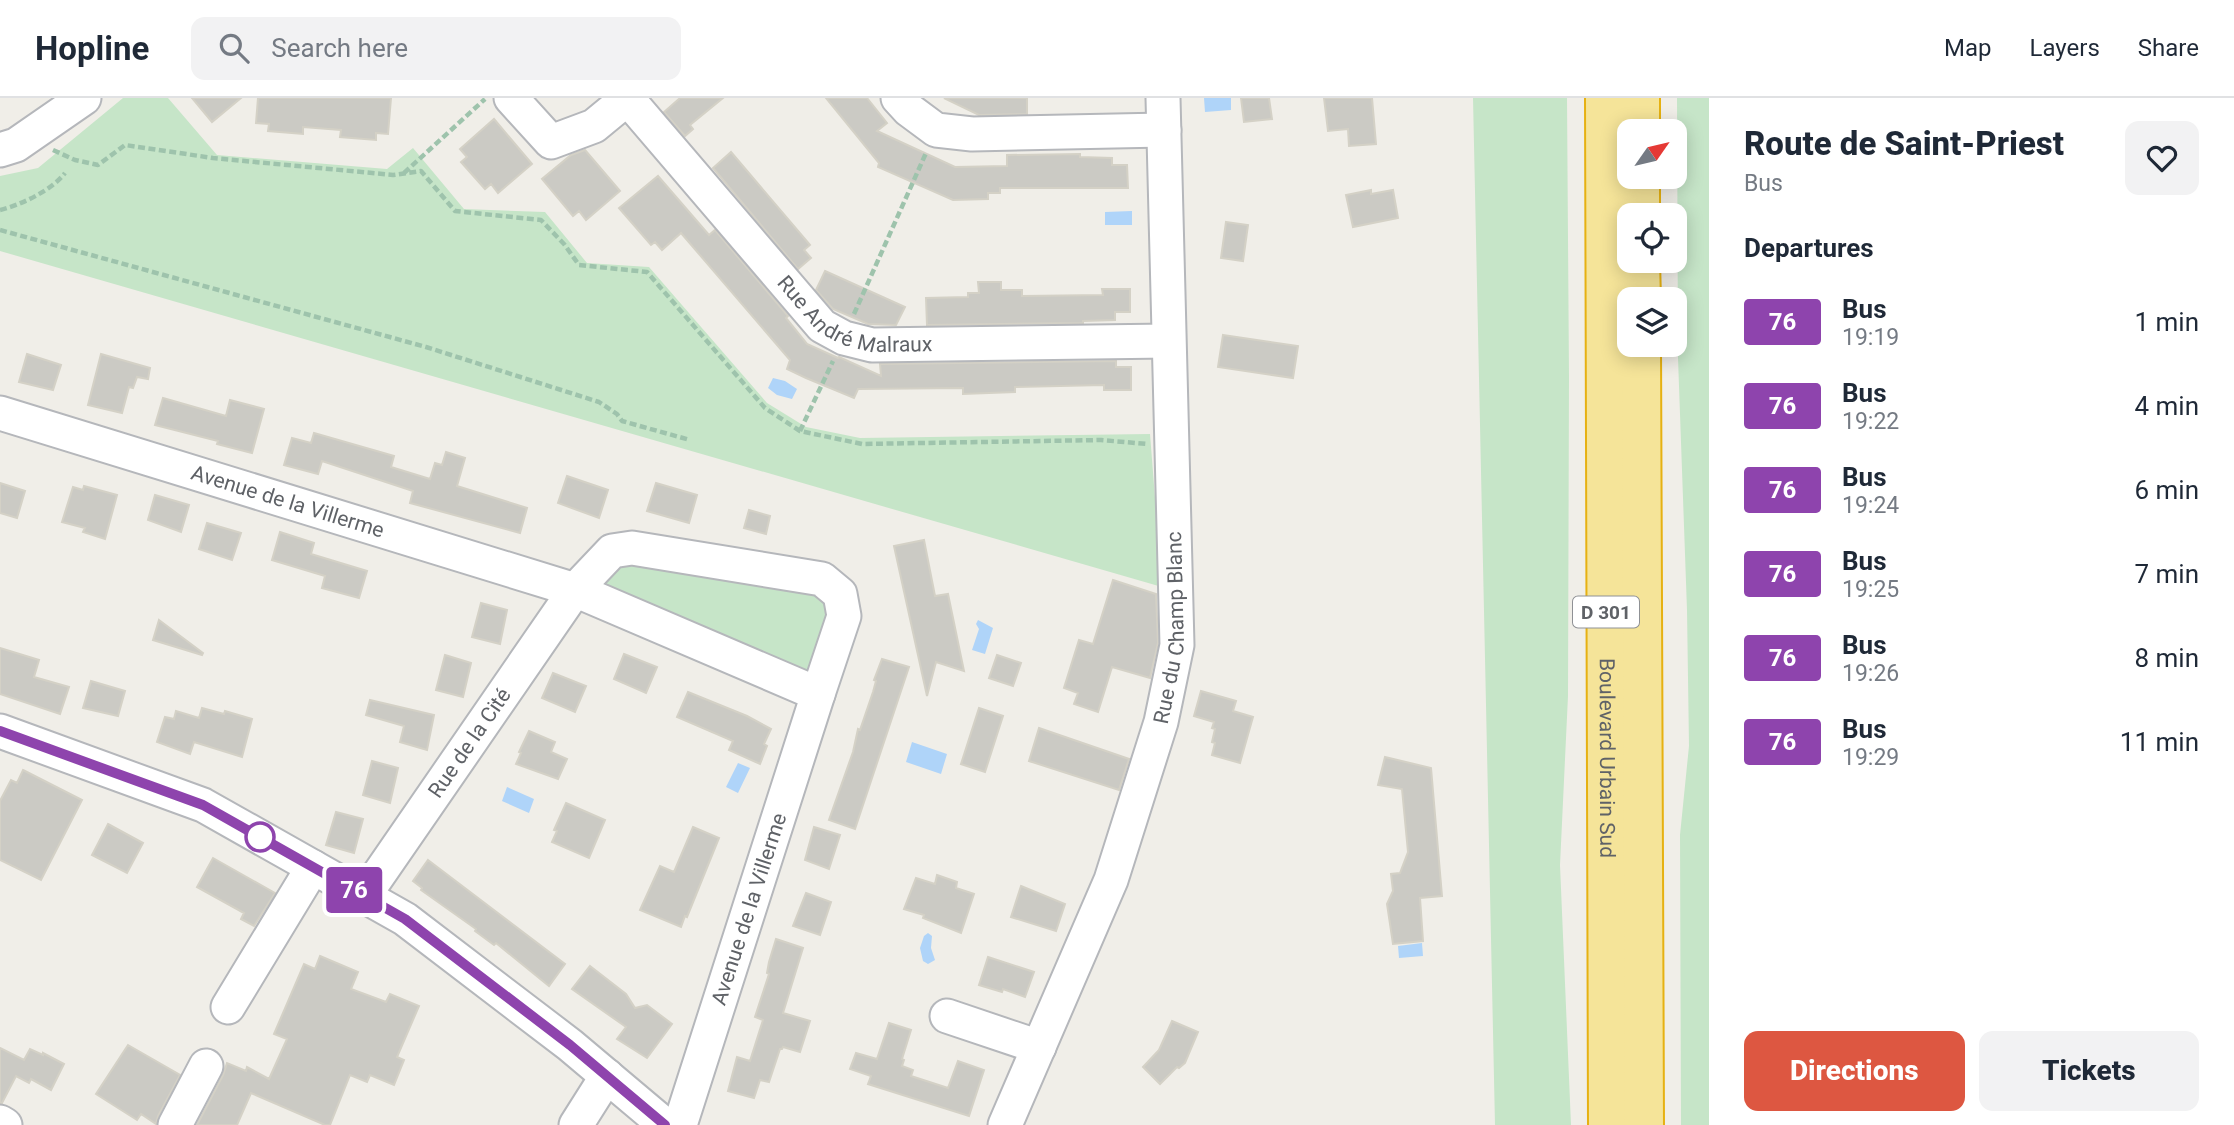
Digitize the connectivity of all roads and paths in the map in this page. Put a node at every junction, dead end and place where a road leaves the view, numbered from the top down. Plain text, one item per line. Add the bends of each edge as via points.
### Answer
1 (84, 98) edge
2 (486, 98) edge
3 (510, 98) edge
4 (627, 98) edge
5 (898, 98) edge
6 (1605, 98) edge
7 (1640, 98) edge
8 (1163, 114) edge
9 (1640, 119) edge
10 (936, 130) junction
11 (33, 134) junction
12 (0, 150) edge
13 (65, 173) dead end
14 (404, 173) junction
15 (0, 210) edge
16 (0, 230) edge
17 (844, 338) junction
18 (1168, 341) junction
19 (1641, 357) edge
20 (0, 412) edge
21 (800, 431) junction
22 (690, 440) dead end
23 (1172, 446) junction
24 (575, 590) junction
25 (818, 694) junction
26 (0, 731) edge
27 (313, 867) junction
28 (364, 896) junction
29 (228, 1007) dead end
30 (947, 1016) dead end
31 (1039, 1047) junction
32 (206, 1066) dead end
33 (607, 1076) junction
34 (0, 1122) edge
35 (5, 1125) edge
36 (176, 1125) edge
37 (576, 1125) edge
38 (665, 1125) edge
39 (680, 1125) edge
40 (1005, 1125) edge
41 (1608, 1125) edge
42 (1644, 1125) edge

1 - 11 street
2 - 14 path
3 - 4 street, Rue André Malraux via 551,142 594,126
4 - 17 street, Rue André Malraux via 822,326
5 - 10 street
6 - 41 highway, Boulevard Urbain Sud / D 301
7 - 9 highway
8 - 10 street via 972,134
8 - 18 street, Rue du Champ Blanc
10 - 17 path
11 - 12 street
11 - 14 path via 50,149 98,165 125,145 213,158
13 - 15 path via 57,184 21,205
14 - 21 path via 421,171 455,211 541,220 579,265 647,272 765,408
16 - 22 path via 426,347 598,402 622,421
17 - 18 street, Rue André Malraux via 872,345
17 - 21 path
18 - 23 street, Rue du Champ Blanc
19 - 42 highway, Boulevard Urbain Sud / D 301
20 - 24 street, Avenue de la Villerme
21 - 23 path via 862,444 1101,440
23 - 31 street, Rue du Champ Blanc via 1177,645 1161,722 1111,880
24 - 25 street, Avenue de la Villerme
24 - 25 street, Avenue de la Villerme via 612,551 632,548 822,579 840,594 844,616
24 - 28 street, Rue de la Cité
25 - 39 street, Avenue de la Villerme
26 - 27 street via 203,805
27 - 28 street
27 - 29 street
28 - 33 street via 405,919
30 - 31 street
31 - 40 street, Rue du Champ Blanc
32 - 36 street
33 - 37 street
33 - 38 street
34 - 35 street

